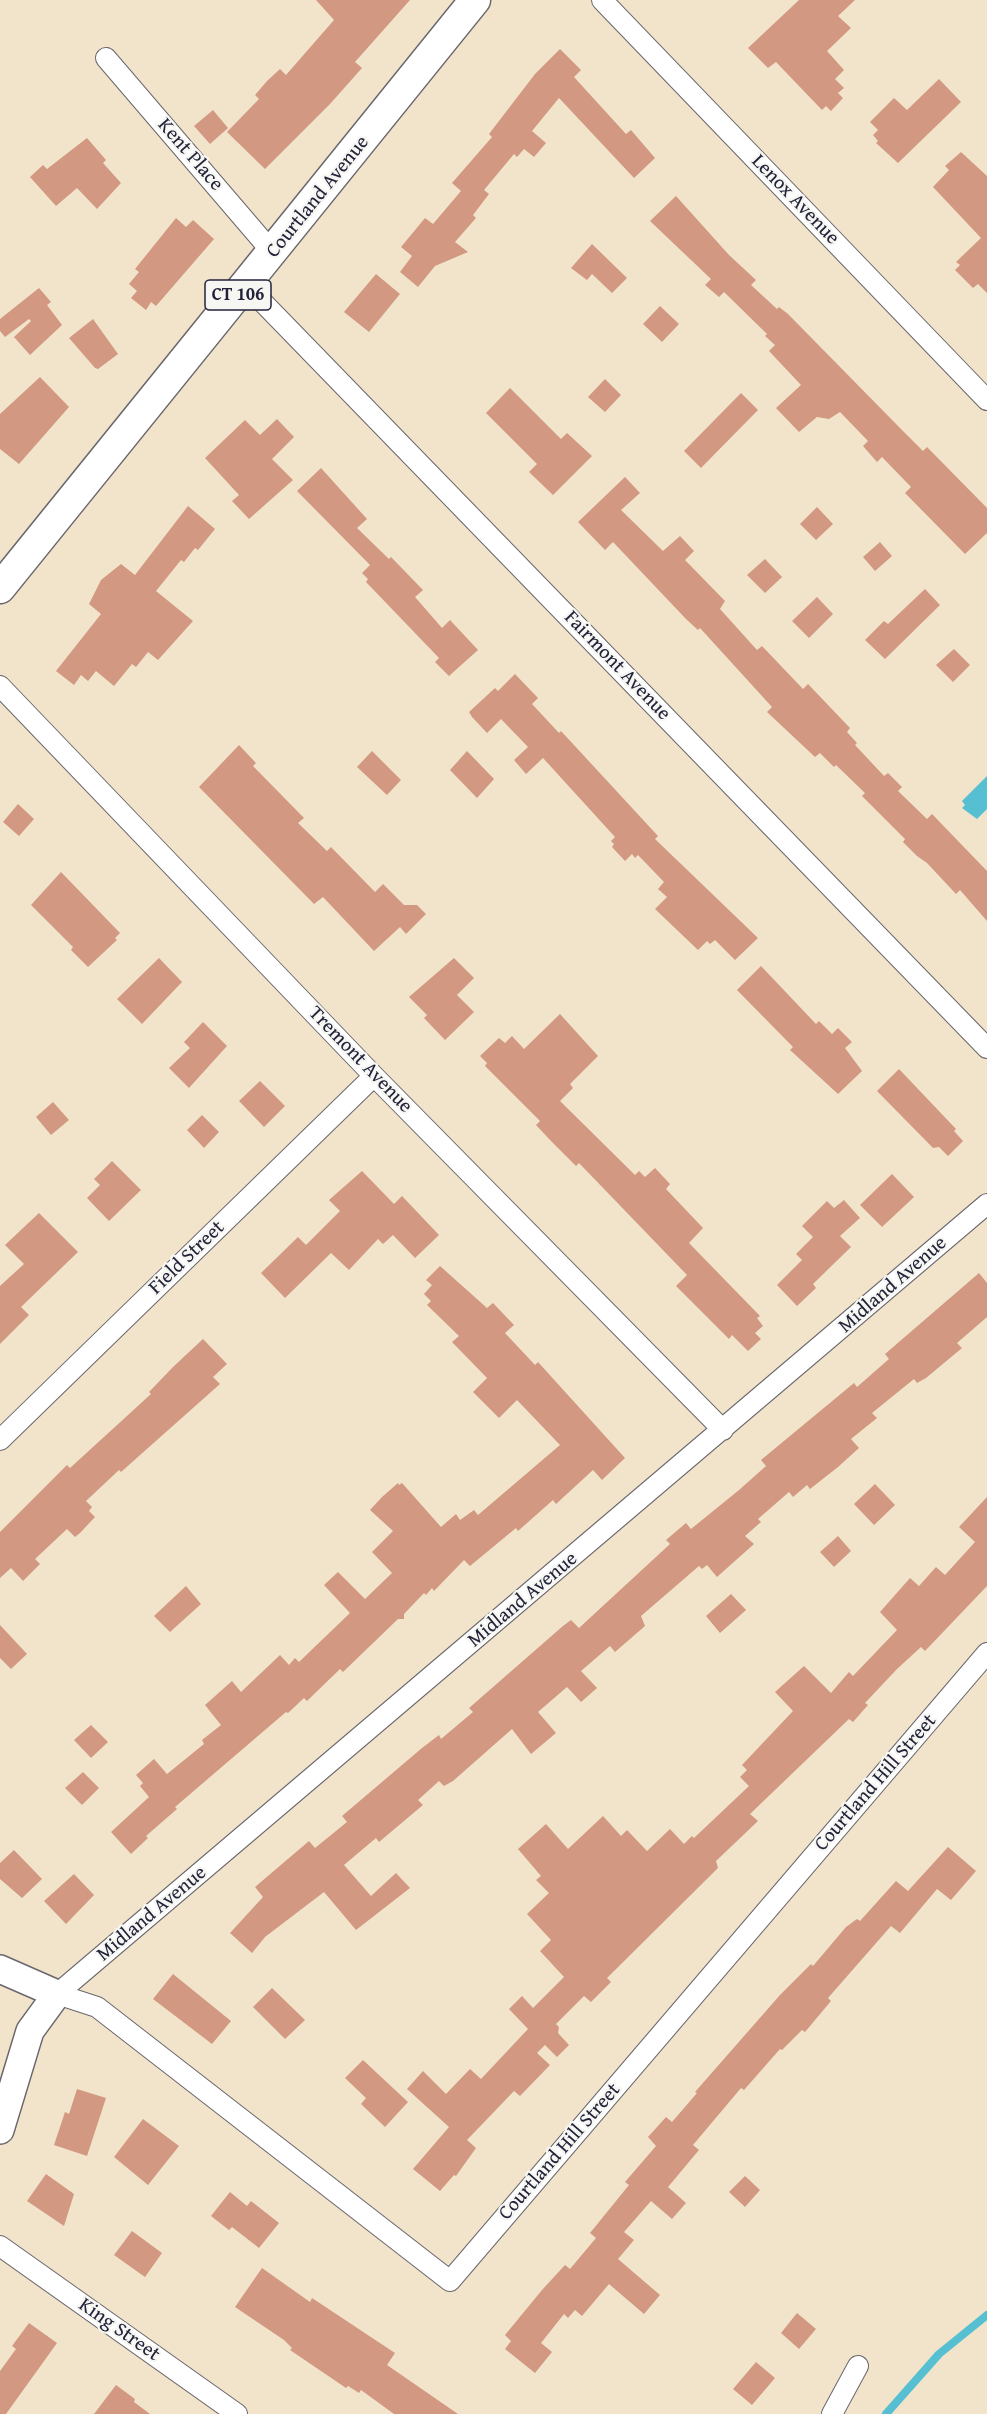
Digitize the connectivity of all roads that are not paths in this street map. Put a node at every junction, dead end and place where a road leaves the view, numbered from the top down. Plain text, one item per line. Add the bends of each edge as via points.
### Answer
1 (475, 0) edge
2 (603, 0) edge
3 (106, 58) dead end
4 (273, 253) junction
5 (246, 285) junction
6 (987, 400) edge
7 (0, 588) edge
8 (0, 686) edge
9 (987, 1048) edge
10 (375, 1076) junction
11 (987, 1204) edge
12 (723, 1430) junction
13 (0, 1440) edge
14 (987, 1653) edge
15 (0, 1970) edge
16 (57, 1994) junction
17 (0, 2130) edge
18 (0, 2246) edge
19 (858, 2366) dead end
20 (237, 2414) edge
21 (832, 2414) edge

1 - 4 main road, Courtland Avenue / CT 106
2 - 6 street, Lenox Avenue
3 - 4 street, Kent Place
4 - 5 main road, Courtland Avenue / CT 106
5 - 7 main road, Courtland Avenue / CT 106
5 - 9 street, Fairmont Avenue
8 - 10 street, Tremont Avenue
10 - 12 street, Tremont Avenue
10 - 13 street, Field Street
11 - 12 street, Midland Avenue
12 - 16 street, Midland Avenue
14 - 16 street, Courtland Hill Street via 450,2281 97,2007
15 - 16 street
16 - 17 street via 30,2031
18 - 20 street, King Street
19 - 21 street

